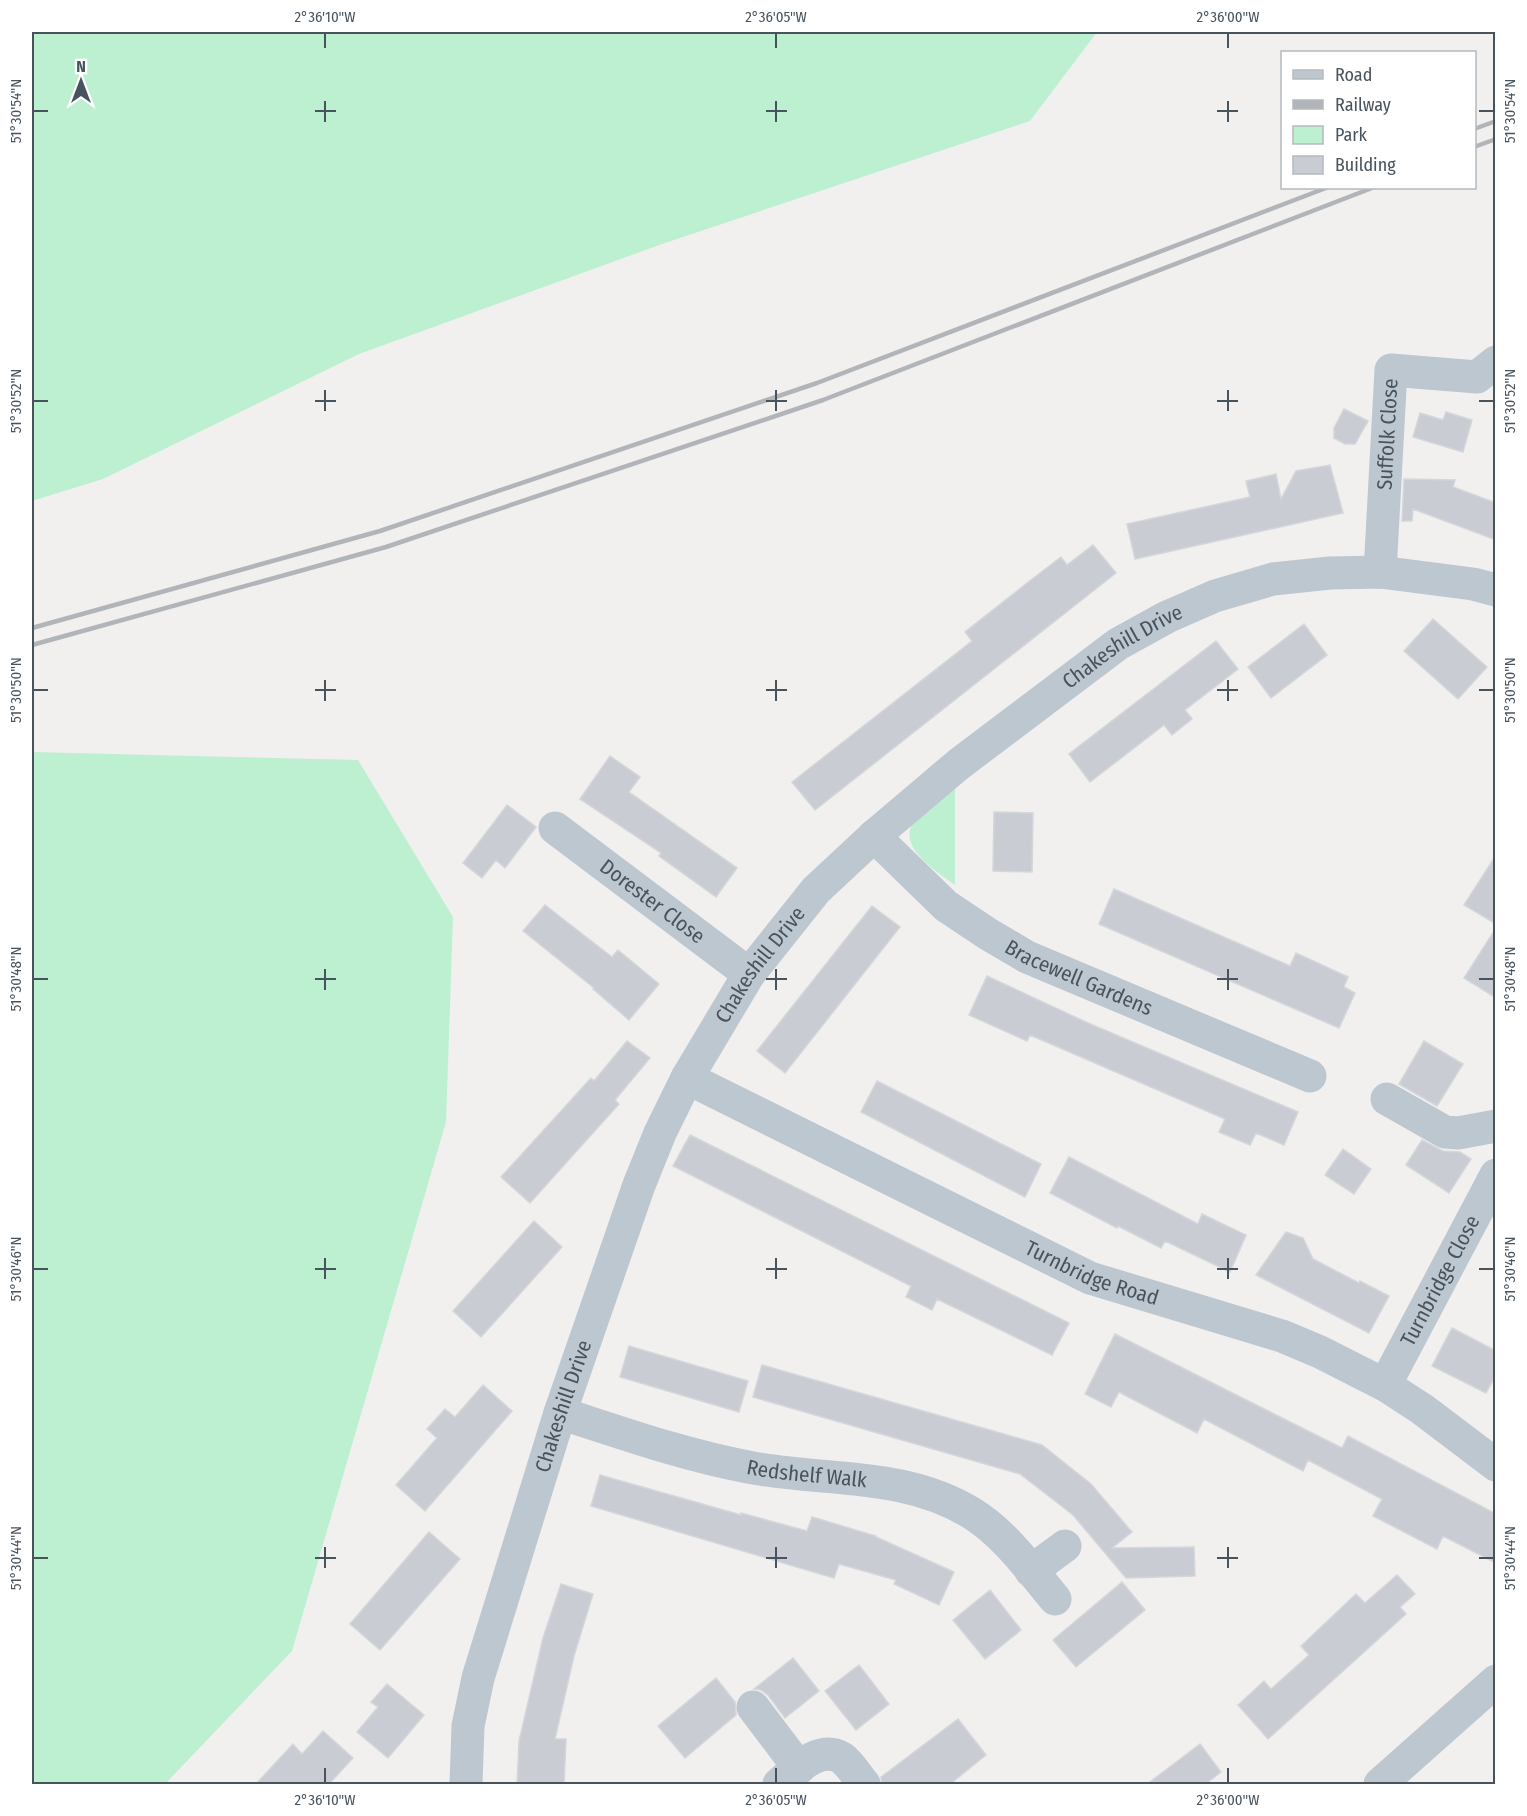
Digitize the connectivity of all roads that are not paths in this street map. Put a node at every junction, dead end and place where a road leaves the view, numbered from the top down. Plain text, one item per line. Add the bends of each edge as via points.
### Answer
1 (1496, 362) edge
2 (1380, 572) junction
3 (1496, 590) edge
4 (555, 828) dead end
5 (874, 836) junction
6 (749, 974) junction
7 (1310, 1076) dead end
8 (687, 1078) junction
9 (1388, 1099) dead end
10 (1496, 1126) edge
11 (1496, 1176) edge
12 (1385, 1385) junction
13 (560, 1413) junction
14 (1496, 1465) edge
15 (1065, 1545) dead end
16 (1031, 1570) junction
17 (1055, 1599) dead end
18 (1496, 1681) edge
19 (753, 1707) dead end
20 (789, 1776) edge
21 (466, 1785) edge
22 (864, 1785) edge
23 (1380, 1785) edge

1 - 2 street, Suffolk Close via 1477,376 1391,370
2 - 3 street, Chakeshill Drive
2 - 5 street, Chakeshill Drive via 1273,579 1215,596 1167,617 1118,644 959,764
4 - 6 street, Dorester Close
5 - 6 street, Chakeshill Drive via 816,890
5 - 7 street, Bracewell Gardens via 946,906 1028,957
6 - 8 street, Chakeshill Drive
8 - 12 street, Turnbridge Road via 1090,1278 1282,1336
8 - 13 street, Chakeshill Drive via 639,1185
9 - 10 street via 1445,1132
11 - 12 street, Turnbridge Close
12 - 14 street, Turnbridge Road
13 - 16 street, Redshelf Walk via 747,1467 885,1482 922,1490 975,1515 1008,1543
13 - 21 street, Chakeshill Drive via 478,1678 468,1726
15 - 16 street
16 - 17 street, Redshelf Walk
18 - 23 street
19 - 20 street
20 - 22 street via 815,1756 829,1754 843,1758

